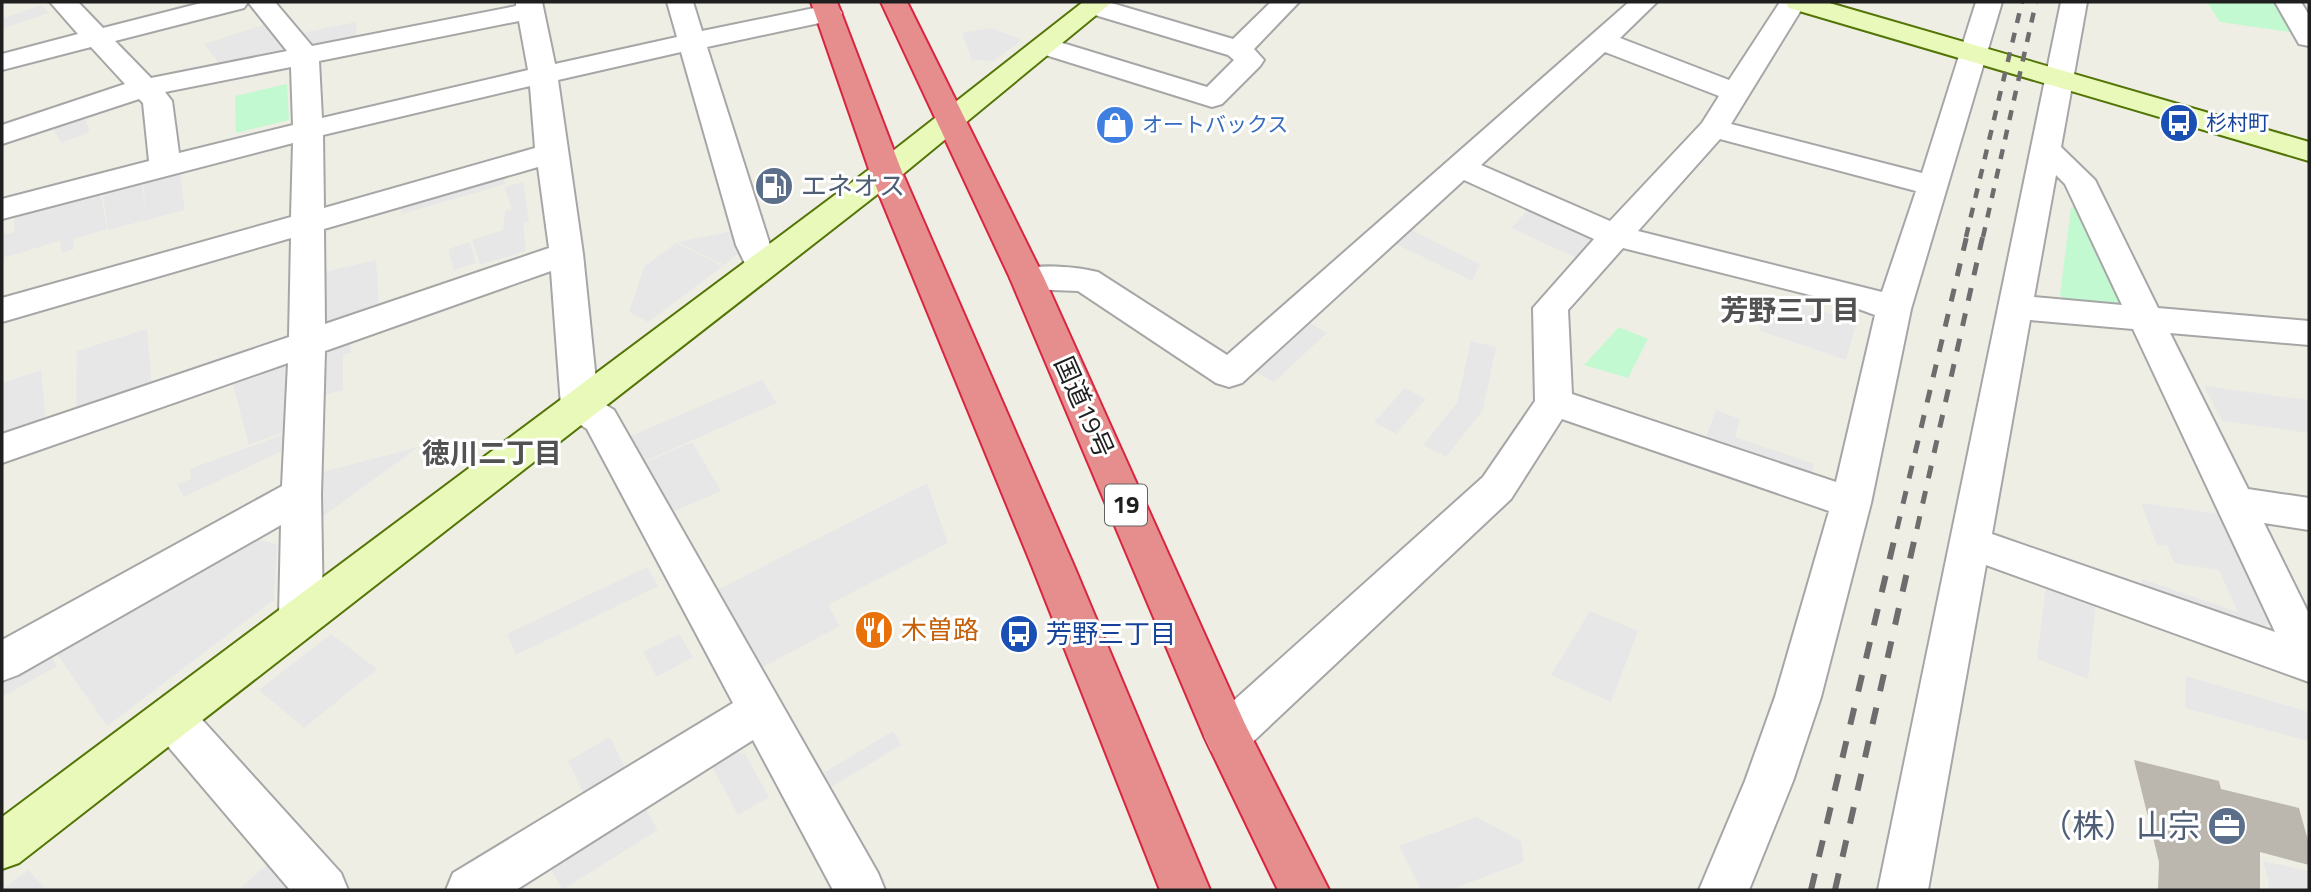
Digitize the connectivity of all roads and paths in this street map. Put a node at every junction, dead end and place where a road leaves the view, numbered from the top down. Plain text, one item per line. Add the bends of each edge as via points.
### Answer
1 (63, 2) edge
2 (234, 2) edge
3 (261, 2) edge
4 (680, 2) edge
5 (894, 2) edge
6 (1286, 2) edge
7 (1644, 2) edge
8 (1796, 2) edge
9 (1989, 2) edge
10 (2074, 2) edge
11 (2288, 2) edge
12 (1097, 4) edge
13 (529, 6) edge
14 (826, 8) edge
15 (96, 37) junction
16 (2309, 38) edge
17 (692, 41) junction
18 (1601, 41) junction
19 (1046, 46) junction
20 (1238, 49) junction
21 (1975, 54) junction
22 (305, 55) junction
23 (2, 62) edge
24 (543, 74) junction
25 (2059, 78) junction
26 (142, 88) junction
27 (1736, 92) junction
28 (951, 119) junction
29 (1713, 128) junction
30 (308, 132) junction
31 (2, 135) edge
32 (2045, 148) junction
33 (2309, 152) edge
34 (551, 153) junction
35 (165, 165) junction
36 (1460, 167) junction
37 (886, 172) junction
38 (1933, 186) junction
39 (2, 209) edge
40 (308, 221) junction
41 (1616, 236) junction
42 (566, 254) junction
43 (762, 266) junction
44 (1027, 278) junction
45 (2016, 305) junction
46 (2, 310) edge
47 (1894, 310) junction
48 (2145, 319) junction
49 (2309, 333) edge
50 (307, 343) junction
51 (1554, 402) junction
52 (580, 406) junction
53 (2, 449) edge
54 (300, 494) junction
55 (2232, 502) junction
56 (1851, 503) junction
57 (2309, 514) edge
58 (1971, 543) junction
59 (302, 616) junction
60 (2309, 661) edge
61 (2, 662) edge
62 (761, 710) junction
63 (171, 717) junction
64 (1227, 736) junction
65 (2, 846) edge
66 (323, 890) edge
67 (471, 890) edge
68 (860, 890) edge
69 (1185, 890) edge
70 (1304, 890) edge
71 (1724, 890) edge
72 (1903, 890) edge

1 - 15 street
2 - 15 street
3 - 22 street
4 - 17 street
5 - 28 highway, 国道19号 / 19
6 - 20 street
7 - 18 street
8 - 21 street
8 - 27 street
9 - 21 street
10 - 25 street
11 - 16 street
12 - 19 street
12 - 20 street
13 - 22 street
13 - 24 street
14 - 17 street
14 - 37 highway
15 - 23 street
15 - 26 street
17 - 24 street
17 - 43 street
18 - 27 street
18 - 36 street
19 - 20 street via 1212,98 1250,60
19 - 28 street
21 - 25 street
21 - 38 street
22 - 26 street
22 - 30 street
24 - 30 street
24 - 34 street
25 - 32 street
25 - 33 street
26 - 31 street
26 - 35 street via 156,101
27 - 29 street
28 - 37 street
28 - 44 highway, 国道19号 / 19
29 - 38 street
29 - 41 street
30 - 35 street
30 - 40 street
32 - 45 street
32 - 48 street via 2079,180
34 - 40 street
34 - 42 street
35 - 39 street
36 - 41 street
36 - 44 street via 1229,374 1086,280
37 - 43 street
37 - 69 highway
38 - 47 street
40 - 46 street
40 - 50 street
41 - 47 street via 1851,294
41 - 51 street via 1550,308
42 - 50 street
42 - 52 street
43 - 52 street
44 - 64 highway, 国道19号 / 19
45 - 48 street
45 - 58 street
47 - 56 street
48 - 49 street
48 - 55 street
50 - 53 street
50 - 54 street
51 - 56 street
51 - 64 street via 1497,488
52 - 59 street
52 - 62 street via 601,420
54 - 59 street
54 - 61 street
55 - 57 street
55 - 60 street
56 - 71 street via 1798,697
58 - 60 street
58 - 72 street
59 - 63 street
62 - 67 street
62 - 68 street
63 - 65 street
63 - 66 street
64 - 70 highway, 国道19号 / 19

